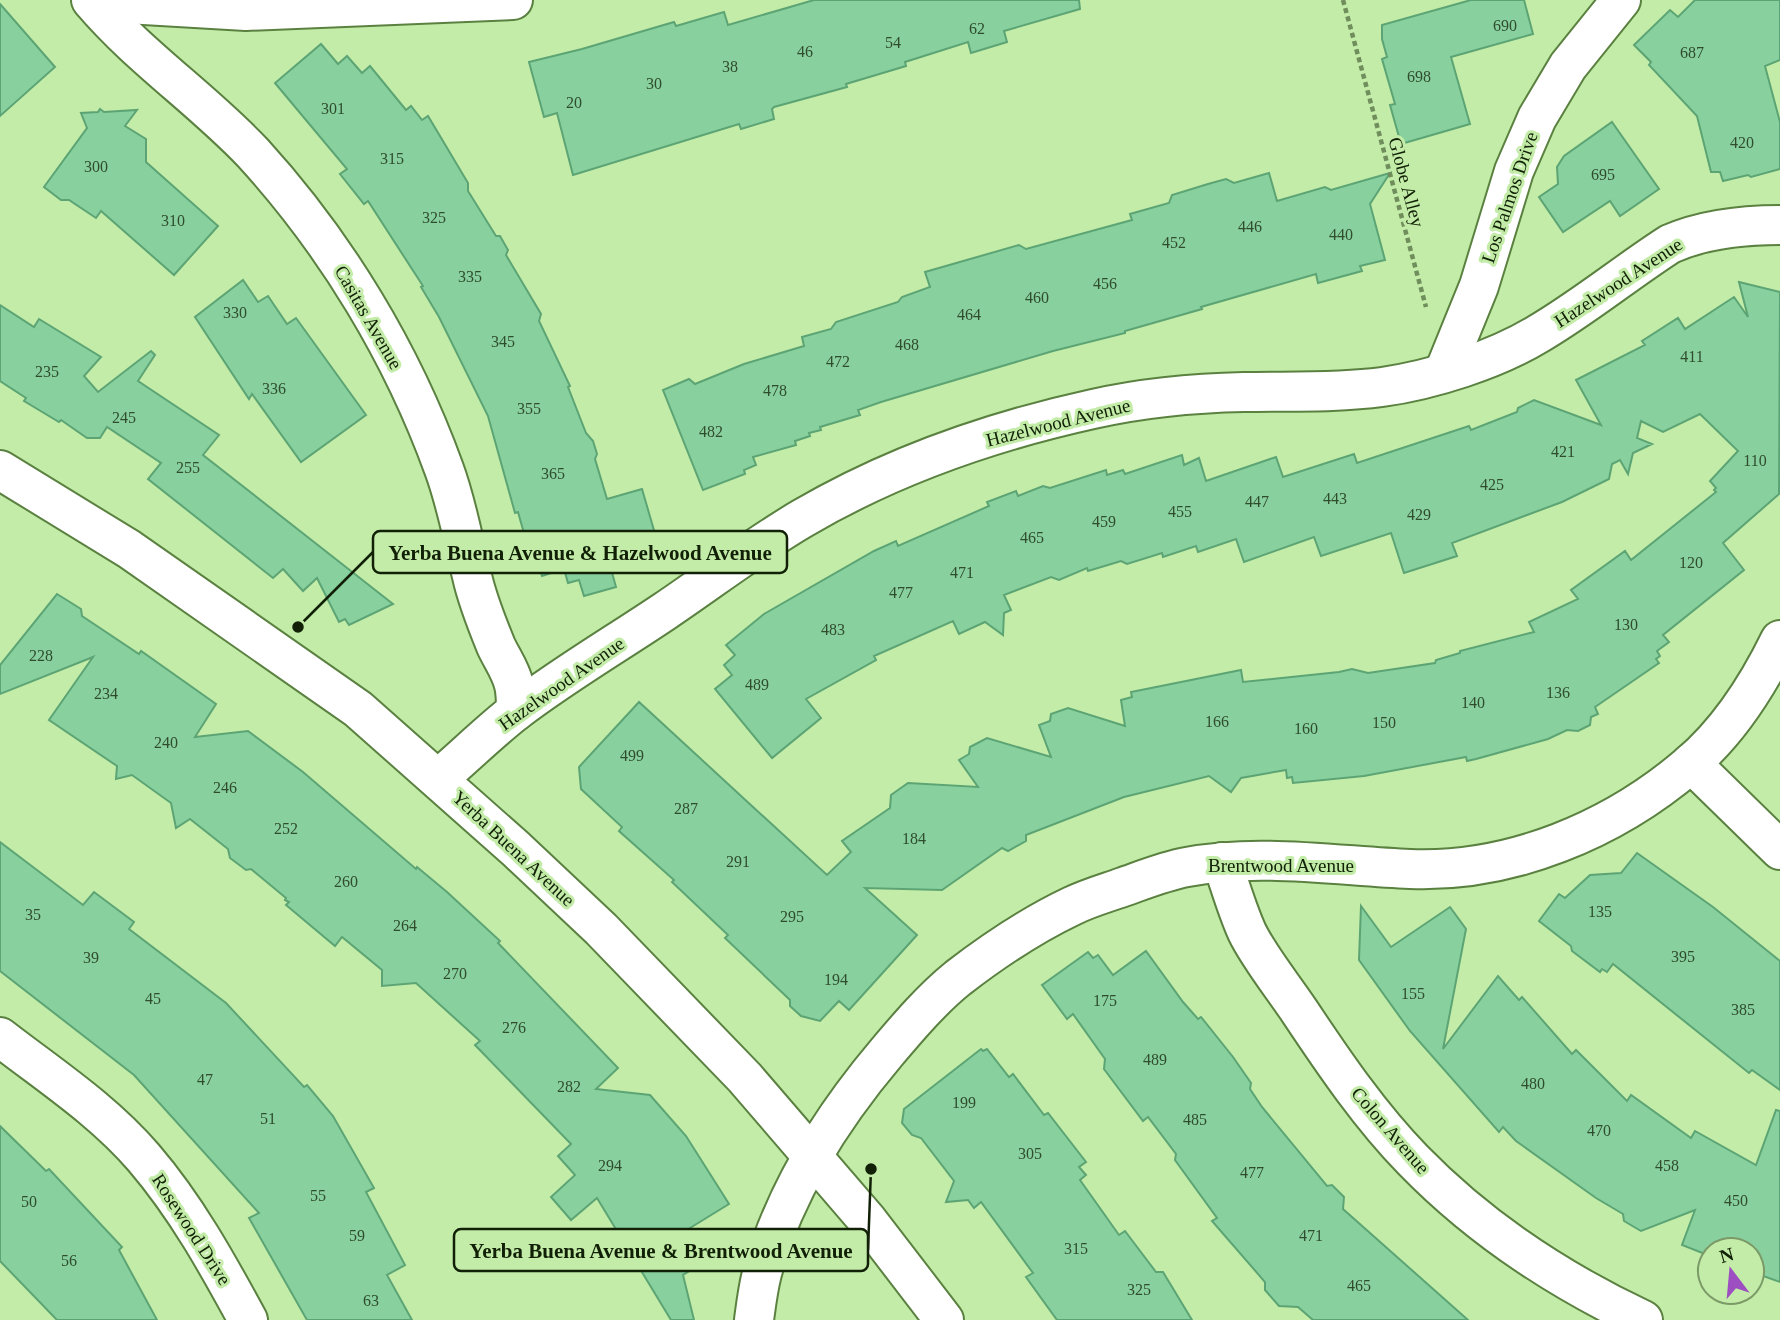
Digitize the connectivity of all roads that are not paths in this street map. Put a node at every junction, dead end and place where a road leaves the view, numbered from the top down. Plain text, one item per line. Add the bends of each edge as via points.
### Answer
1 (513, 0) edge
2 (1621, 0) edge
3 (92, 1) edge
4 (1780, 225) edge
5 (1444, 372) junction
6 (0, 470) edge
7 (1780, 640) edge
8 (516, 711) junction
9 (1691, 764) junction
10 (438, 779) junction
11 (1780, 850) edge
12 (1222, 862) junction
13 (0, 1037) edge
14 (812, 1154) junction
15 (248, 1320) edge
16 (754, 1320) edge
17 (944, 1320) edge
18 (1643, 1320) edge

1 - 3 street via 246,12
2 - 5 street, Los Palmos Drive via 1568,66 1537,118
3 - 8 street, Casitas Avenue via 252,152 346,273 416,402 444,469 472,579 514,682
4 - 5 street, Hazelwood Avenue via 1692,234 1537,335
5 - 8 street, Hazelwood Avenue via 1383,387 1169,397 1096,408 947,452 804,517
6 - 10 street, Yerba Buena Avenue via 129,549 358,709
7 - 9 street, Brentwood Avenue via 1733,718
8 - 10 street, Hazelwood Avenue
9 - 11 street
9 - 12 street, Brentwood Avenue via 1640,802 1592,829 1536,852 1474,865 1414,869
10 - 14 street, Yerba Buena Avenue via 601,929
12 - 14 street, Brentwood Avenue via 1184,867 1073,905 994,952 956,980 907,1029 858,1086
12 - 18 street, Colon Avenue via 1248,934 1337,1066 1413,1160 1529,1258 1595,1298
13 - 15 street, Rosewood Drive via 96,1111 142,1156 178,1201
14 - 16 street, Brentwood Avenue via 782,1214 761,1276
14 - 17 street, Yerba Buena Avenue

